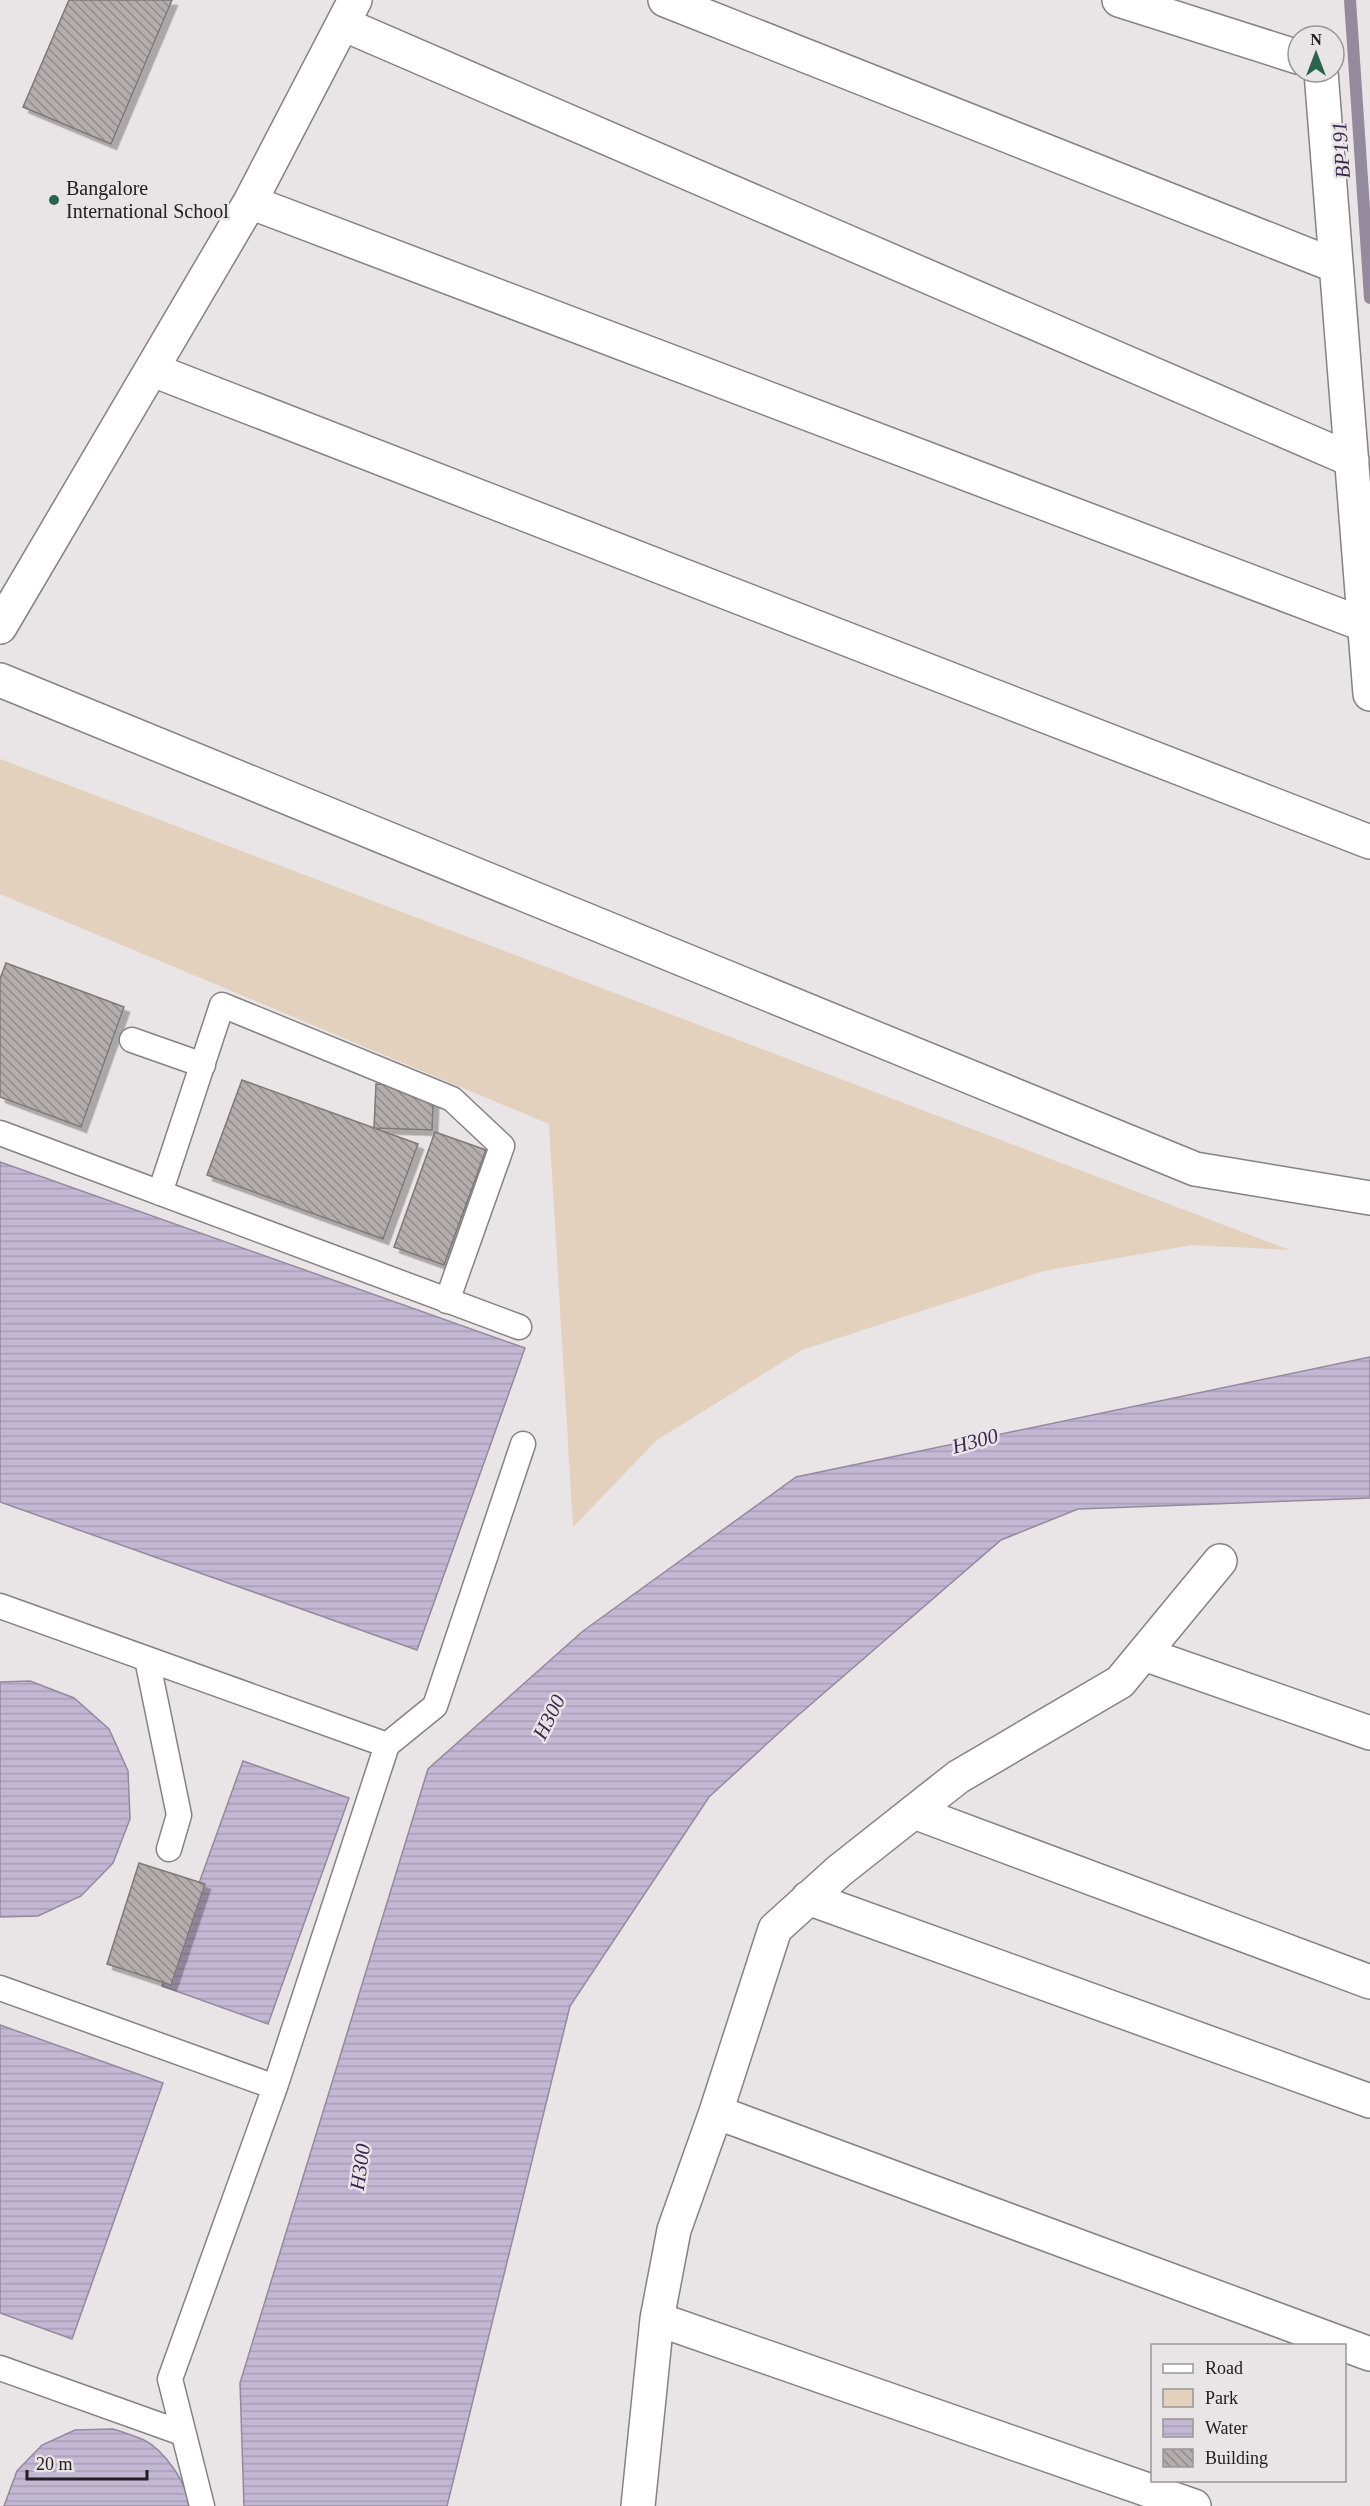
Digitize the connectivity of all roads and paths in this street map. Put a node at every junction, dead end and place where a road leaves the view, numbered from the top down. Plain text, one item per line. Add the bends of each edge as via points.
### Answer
1 (665, 0) edge
2 (1119, 0) edge
3 (349, 12) edge
4 (1286, 53) edge
5 (1322, 84) edge
6 (250, 202) junction
7 (1336, 266) junction
8 (153, 370) junction
9 (1352, 460) junction
10 (1365, 625) junction
11 (0, 627) edge
12 (0, 680) edge
13 (1370, 694) edge
14 (1370, 842) edge
15 (132, 1040) dead end
16 (203, 1065) junction
17 (0, 1132) edge
18 (160, 1193) junction
19 (1370, 1198) edge
20 (447, 1300) junction
21 (519, 1327) dead end
22 (524, 1443) dead end
23 (1220, 1561) dead end
24 (0, 1606) edge
25 (1144, 1654) junction
26 (147, 1659) junction
27 (1370, 1734) edge
28 (387, 1746) junction
29 (914, 1812) junction
30 (169, 1849) dead end
31 (808, 1898) junction
32 (1370, 1982) edge
33 (0, 1988) edge
34 (275, 2087) junction
35 (1370, 2101) edge
36 (716, 2112) junction
37 (657, 2319) junction
38 (1343, 2344) edge
39 (1346, 2345) edge
40 (1370, 2354) edge
41 (0, 2368) edge
42 (182, 2433) junction
43 (202, 2506) edge
44 (638, 2506) edge
45 (1194, 2506) edge

1 - 7 street
2 - 4 street
3 - 6 street
3 - 9 street
5 - 7 street
6 - 8 street
6 - 10 street
7 - 9 street
8 - 11 street
8 - 14 street
9 - 10 street
10 - 13 street
12 - 19 street via 1194,1169
15 - 16 lane
16 - 18 lane
16 - 20 lane via 222,1005 452,1099 502,1146
17 - 18 lane
18 - 20 lane
20 - 21 lane
22 - 28 lane via 435,1706
23 - 25 street
24 - 26 lane
25 - 27 street
25 - 29 street via 1120,1682 958,1777
26 - 28 lane
26 - 30 lane via 179,1815
28 - 34 lane
29 - 31 street
29 - 32 street
31 - 35 street
31 - 36 street via 775,1929
33 - 34 lane
34 - 42 lane via 170,2379
36 - 37 street via 674,2230
36 - 38 street
37 - 44 street
37 - 45 street
39 - 40 street
41 - 42 lane
42 - 43 lane

